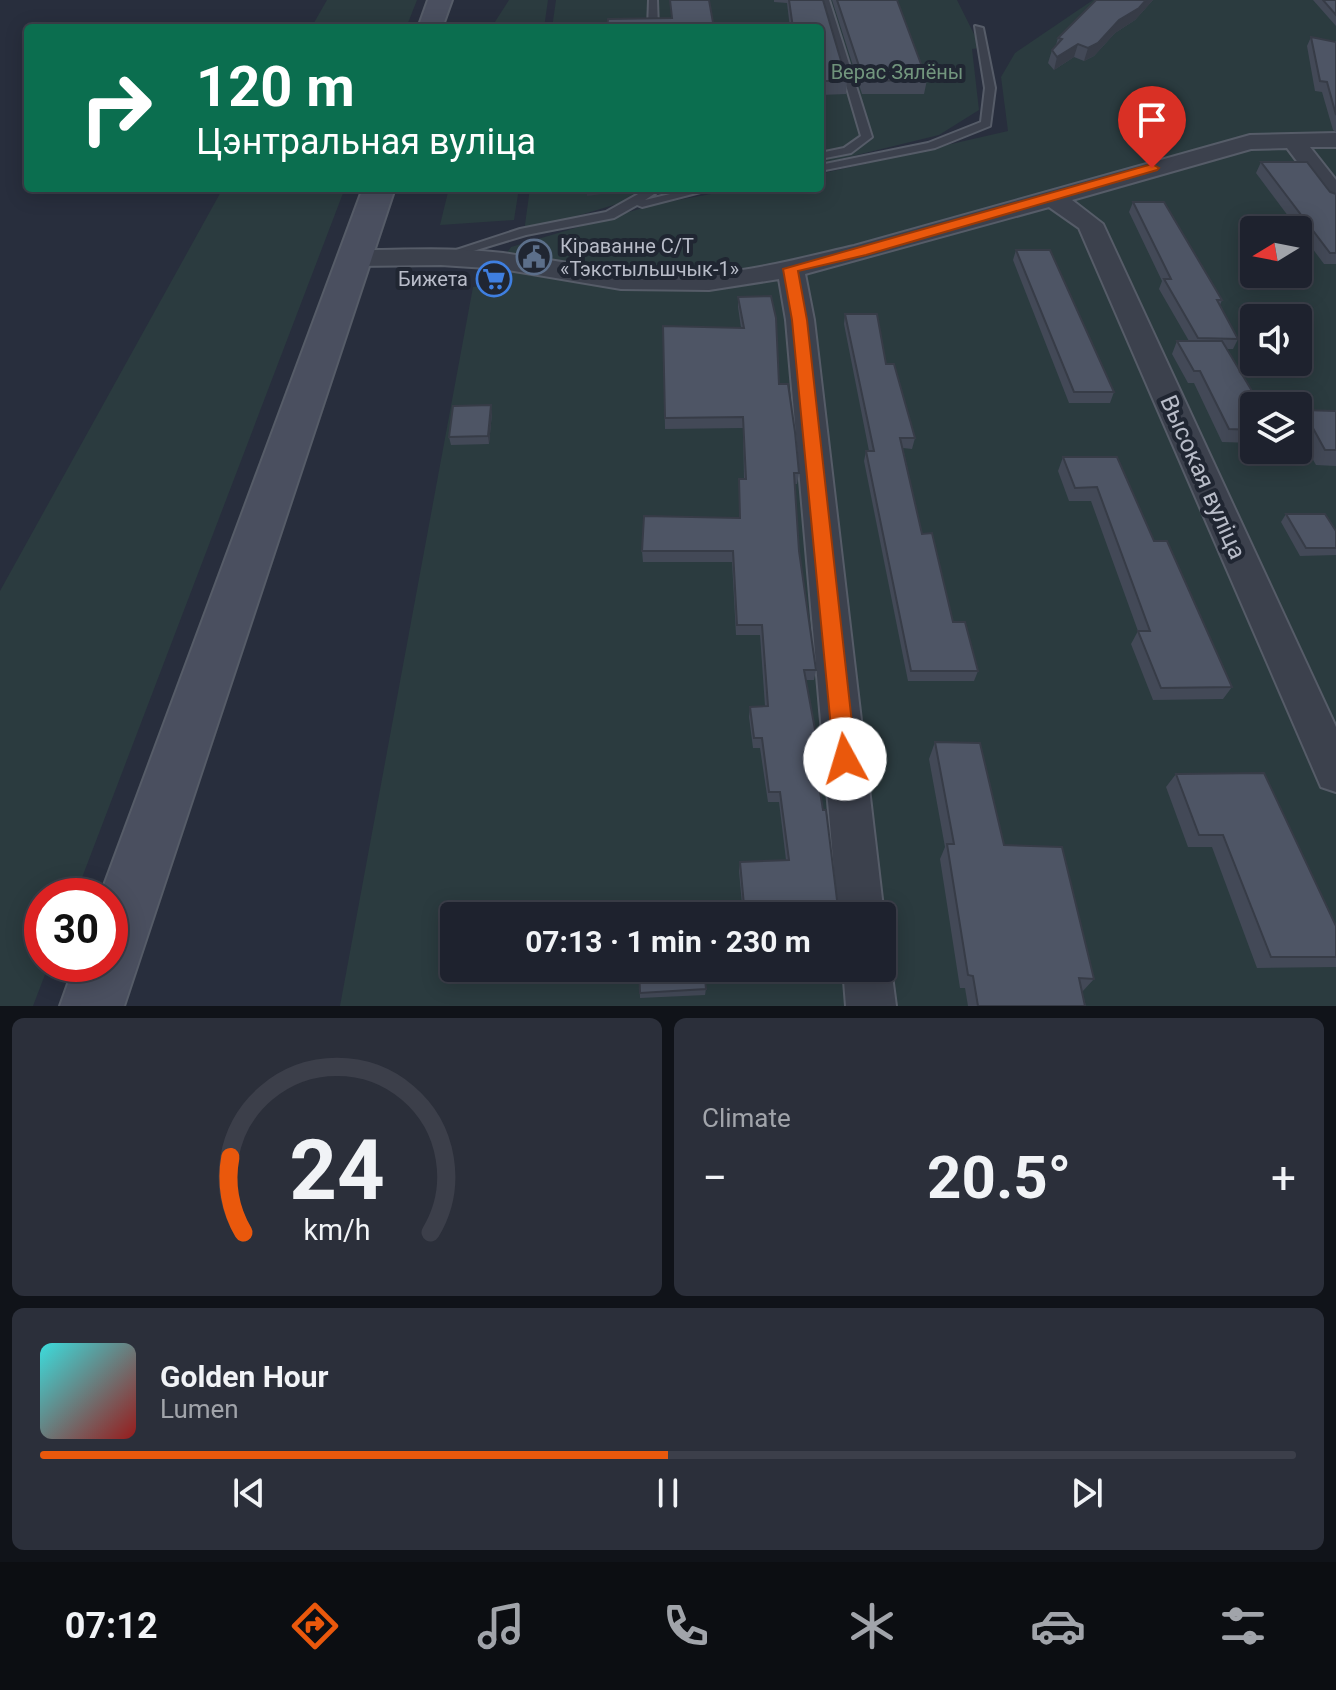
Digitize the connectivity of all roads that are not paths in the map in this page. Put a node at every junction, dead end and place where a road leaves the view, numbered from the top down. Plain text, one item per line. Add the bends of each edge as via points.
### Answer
1 (440, 0) edge
2 (653, 0) edge
3 (825, 0) edge
4 (431, 24) edge
5 (653, 24) edge
6 (978, 28) dead end
7 (1336, 140) edge
8 (1293, 141) junction
9 (824, 155) edge
10 (824, 167) edge
11 (378, 192) edge
12 (650, 192) edge
13 (687, 192) edge
14 (1336, 196) edge
15 (1051, 197) junction
16 (610, 215) junction
17 (441, 257) junction
18 (356, 258) junction
19 (791, 269) junction
20 (1336, 773) edge
21 (128, 902) edge
22 (860, 902) edge
23 (100, 982) edge
24 (868, 982) edge
25 (92, 1006) edge
26 (871, 1006) edge

1 - 4 main road
2 - 5 lane
3 - 9 lane via 867,137 857,147
6 - 10 lane via 990,88 986,124 931,146
7 - 8 street
8 - 14 street
8 - 15 street via 1250,142
11 - 18 main road
12 - 16 lane
13 - 16 lane
15 - 19 street
15 - 20 street, Высокая вуліца via 1090,224
16 - 17 lane via 524,232
17 - 18 street
17 - 19 street via 502,261 621,281 709,282
18 - 21 main road
19 - 22 street
23 - 25 main road
24 - 26 street

